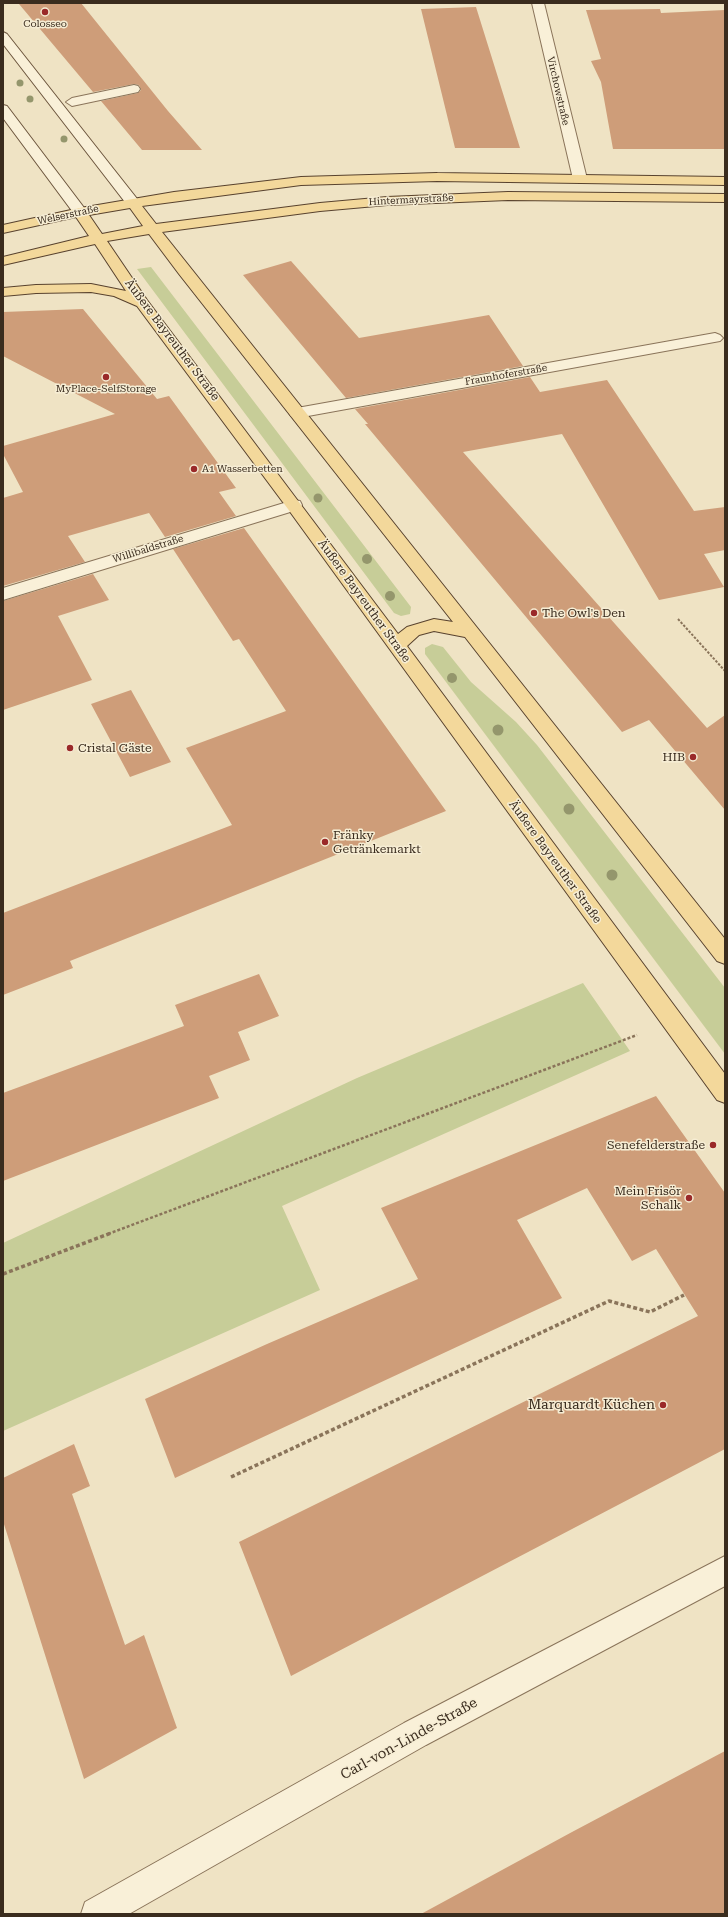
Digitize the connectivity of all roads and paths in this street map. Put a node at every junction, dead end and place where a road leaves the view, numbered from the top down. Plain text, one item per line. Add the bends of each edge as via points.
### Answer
1 (538, 3) edge
2 (3, 36) edge
3 (134, 89) dead end
4 (72, 102) dead end
5 (3, 109) edge
6 (580, 179) junction
7 (725, 181) edge
8 (725, 198) edge
9 (133, 203) junction
10 (80, 212) junction
11 (3, 229) edge
12 (152, 229) junction
13 (98, 238) junction
14 (3, 261) edge
15 (3, 292) edge
16 (142, 303) junction
17 (715, 338) dead end
18 (297, 413) junction
19 (294, 505) junction
20 (3, 594) edge
21 (678, 619) dead end
22 (471, 632) junction
23 (397, 645) junction
24 (725, 671) edge
25 (725, 955) edge
26 (672, 1021) junction
27 (725, 1093) edge
28 (3, 1274) edge
29 (684, 1296) dead end
30 (231, 1477) dead end
31 (725, 1570) edge
32 (98, 1914) edge

1 - 6 street, Virchowstraße
2 - 9 street
3 - 4 street
5 - 10 street, Äußere Bayreuther Straße
6 - 7 main road, Hintermayrstraße
6 - 9 main road, Hintermayrstraße via 417,177 301,181 197,192
8 - 12 main road, Hintermayrstraße via 508,196 417,200 276,212
9 - 10 main road, Welserstraße
9 - 12 main road
10 - 11 main road, Welserstraße
10 - 13 main road, Äußere Bayreuther Straße
12 - 13 main road, Hintermayrstraße
12 - 18 main road
13 - 14 main road
13 - 16 main road, Äußere Bayreuther Straße
15 - 16 main road via 91,288 117,292
16 - 19 main road, Äußere Bayreuther Straße
17 - 18 street, Fraunhoferstraße
18 - 22 main road
19 - 20 street, Willibaldstraße
19 - 23 main road, Äußere Bayreuther Straße
21 - 24 path
22 - 23 main road via 434,624 413,631
22 - 25 main road
23 - 26 main road, Äußere Bayreuther Straße
26 - 27 main road, Äußere Bayreuther Straße
26 - 28 path
29 - 30 path via 650,1312 609,1301
31 - 32 street, Carl-von-Linde-Straße via 415,1734

